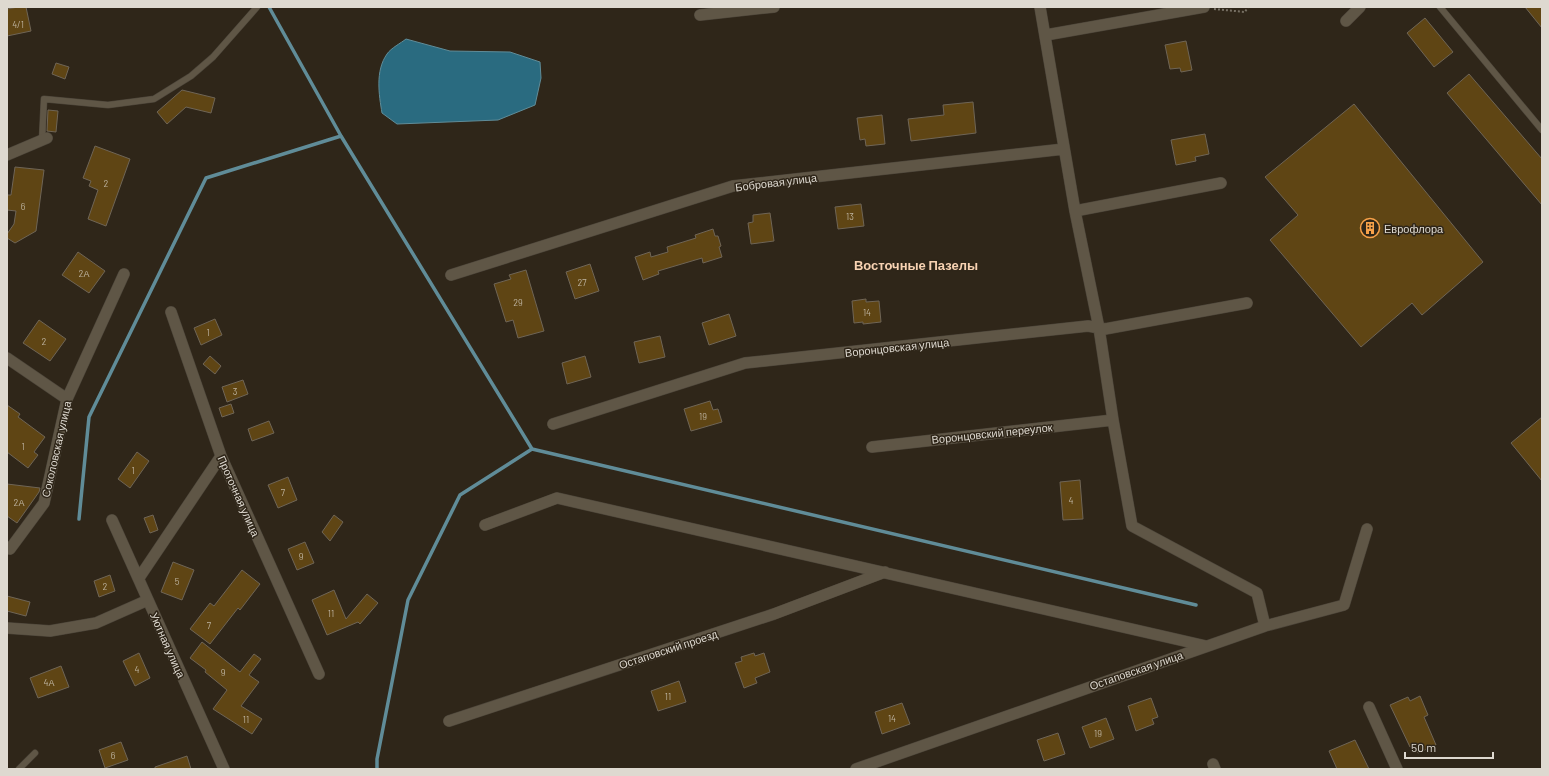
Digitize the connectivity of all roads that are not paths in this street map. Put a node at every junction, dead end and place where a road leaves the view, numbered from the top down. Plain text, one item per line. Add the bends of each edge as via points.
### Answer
1 (258, 7) edge
2 (774, 7) edge
3 (1040, 7) edge
4 (1204, 7) edge
5 (1360, 7) edge
6 (1440, 7) edge
7 (700, 15) dead end
8 (1346, 21) dead end
9 (1046, 35) junction
10 (1542, 130) edge
11 (45, 139) joint
12 (1064, 149) junction
13 (7, 155) edge
14 (1221, 183) dead end
15 (1075, 211) junction
16 (124, 274) dead end
17 (451, 275) dead end
18 (1247, 303) dead end
19 (171, 312) dead end
20 (1099, 328) junction
21 (7, 358) edge
22 (67, 399) junction
23 (1113, 420) junction
24 (553, 424) dead end
25 (872, 447) dead end
26 (221, 456) junction
27 (112, 520) dead end
28 (485, 525) dead end
29 (1367, 529) dead end
30 (7, 547) edge
31 (886, 572) junction
32 (138, 578) junction
33 (148, 600) junction
34 (1265, 626) junction
35 (7, 628) edge
36 (1206, 646) junction
37 (319, 674) dead end
38 (1370, 707) dead end
39 (449, 721) dead end
40 (34, 753) dead end
41 (19, 769) edge
42 (224, 769) edge
43 (856, 769) edge
44 (1397, 769) edge

1 - 11 lane via 213,57 191,76 154,99 108,104 44,99
2 - 7 street
3 - 9 street
4 - 9 street
5 - 8 street
6 - 10 lane
9 - 12 street
11 - 13 street
12 - 15 street
12 - 17 street, Бобровая улица via 733,186
14 - 15 street
15 - 20 street
16 - 22 street, Соколовская улица
18 - 20 street, Воронцовская улица
19 - 26 street, Проточная улица
20 - 23 street
20 - 24 street, Воронцовская улица via 1088,326 746,363
21 - 22 street
22 - 30 street, Соколовская улица via 44,503 10,549
23 - 25 street, Воронцовский переулок
23 - 34 street via 1132,526 1257,593
26 - 32 street
26 - 37 street, Проточная улица
27 - 32 street, Уютная улица
28 - 31 street via 557,498
29 - 34 street, Остаповская улица via 1344,605
31 - 36 street
31 - 39 street, Остаповский проезд via 774,614
32 - 33 street, Уютная улица
33 - 35 street via 96,623 50,631
33 - 42 street, Уютная улица
34 - 36 street, Остаповская улица
36 - 43 street, Остаповская улица
38 - 44 street
40 - 41 lane

